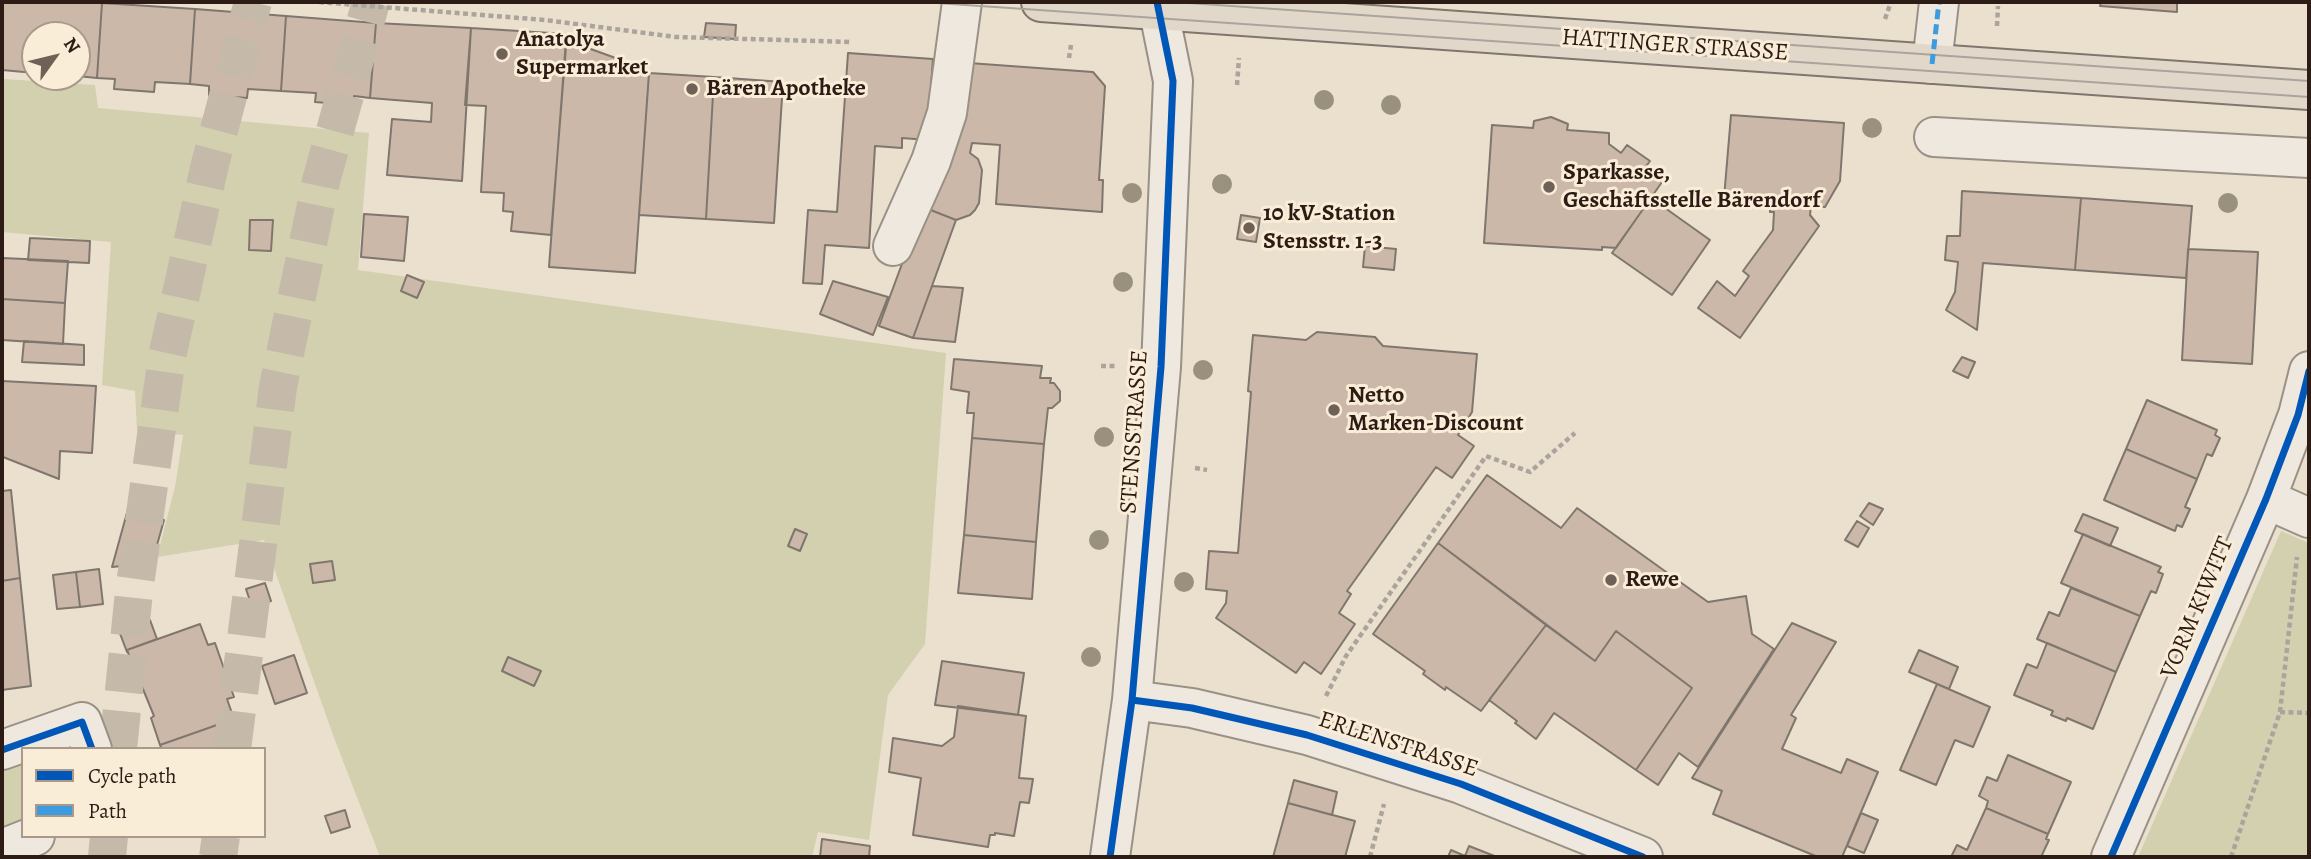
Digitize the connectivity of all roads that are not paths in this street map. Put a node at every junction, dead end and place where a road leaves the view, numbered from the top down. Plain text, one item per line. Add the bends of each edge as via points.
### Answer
1 (962, 2) edge
2 (1041, 2) edge
3 (1939, 2) edge
4 (1157, 6) edge
5 (1932, 64) junction
6 (2309, 90) edge
7 (1934, 137) dead end
8 (2309, 158) edge
9 (893, 246) dead end
10 (2309, 371) edge
11 (2266, 499) junction
12 (2305, 517) edge
13 (1132, 700) junction
14 (91, 747) edge
15 (2, 750) edge
16 (29, 838) edge
17 (2, 849) edge
18 (1110, 857) edge
19 (1643, 857) edge
20 (2111, 857) edge

1 - 9 street via 947,113
2 - 4 main road, HATTINGER STRASSE
3 - 5 street
4 - 5 main road, HATTINGER STRASSE
4 - 13 street, STENSSTRASSE via 1173,81 1161,367
5 - 6 main road, HATTINGER STRASSE
7 - 8 street
10 - 11 street, VORM KIWITT via 2298,415
11 - 12 street
11 - 20 street, VORM KIWITT
13 - 18 street, STENSSTRASSE
13 - 19 street, ERLENSTRASSE via 1192,708 1307,735 1461,784
14 - 15 street via 82,722
16 - 17 street

